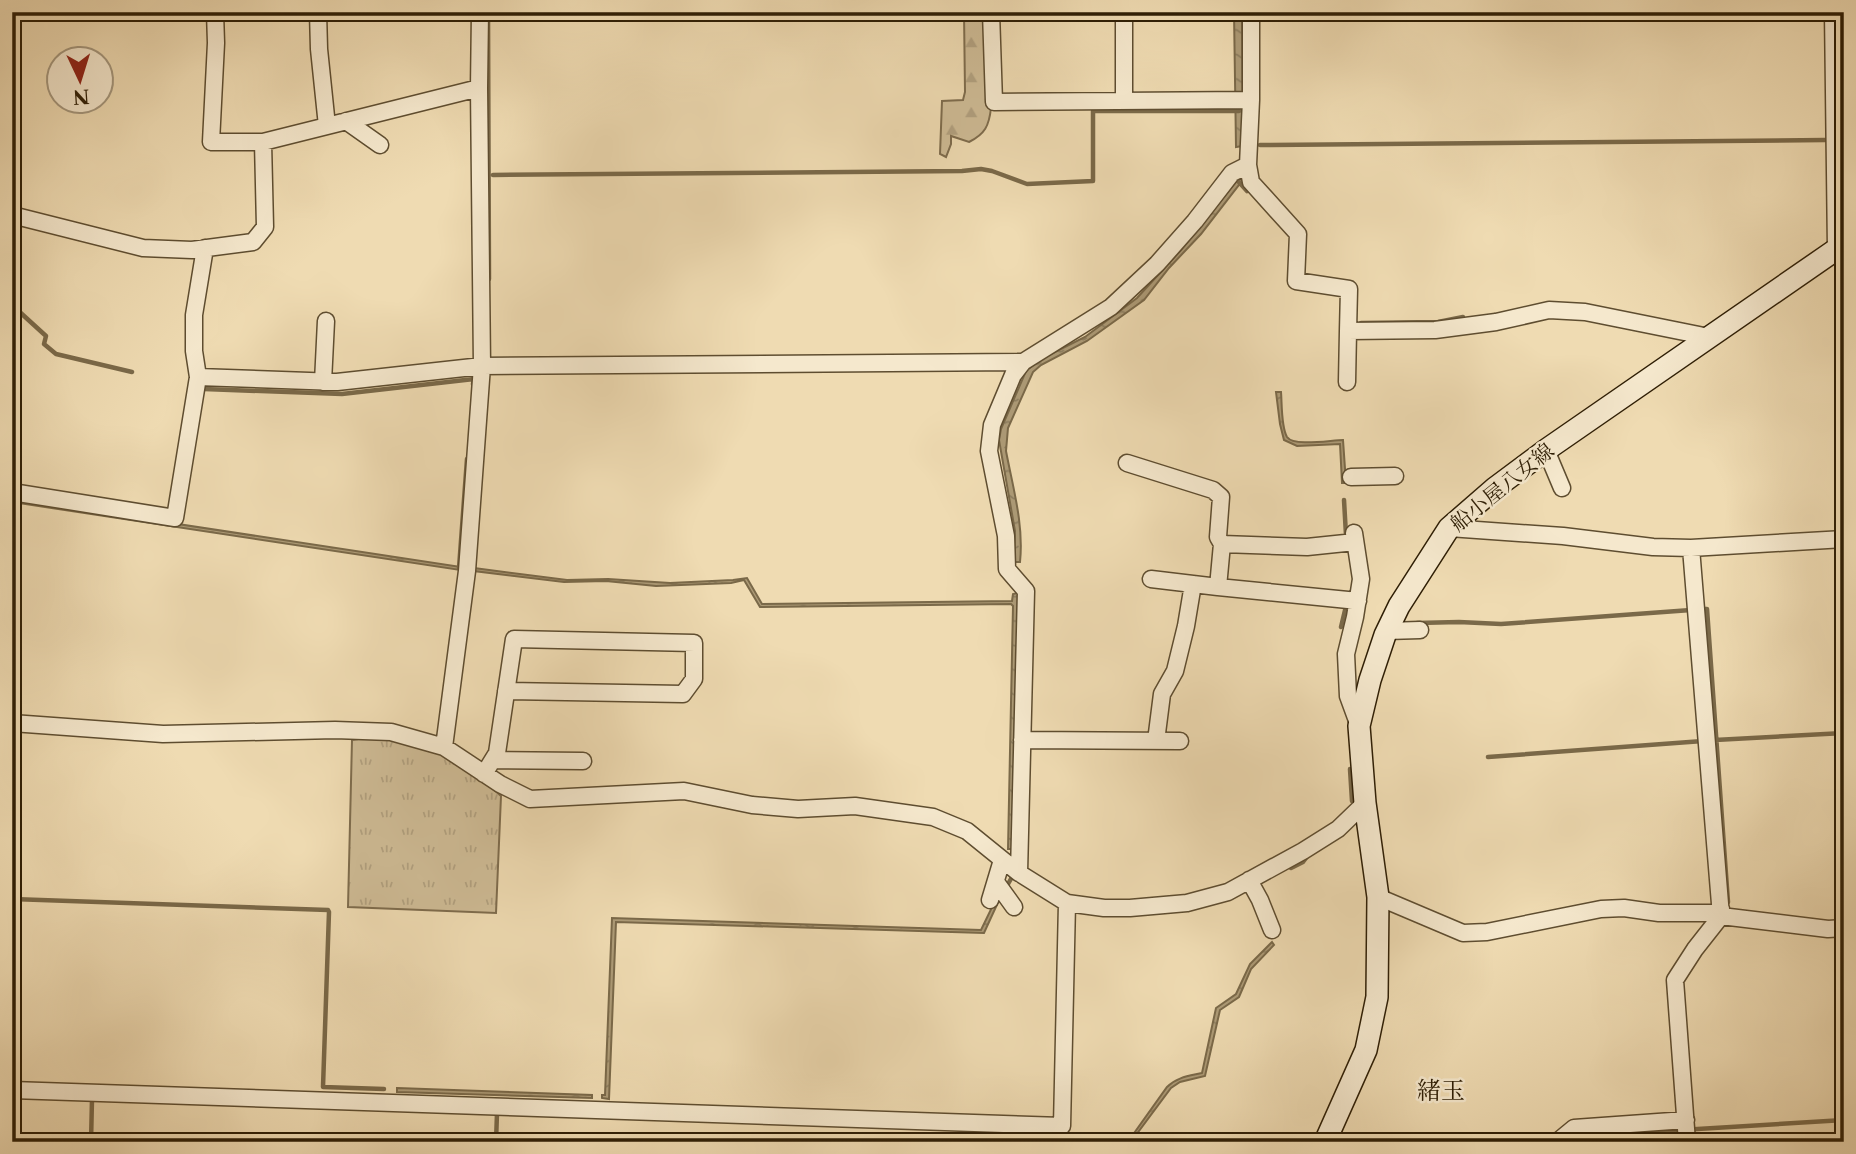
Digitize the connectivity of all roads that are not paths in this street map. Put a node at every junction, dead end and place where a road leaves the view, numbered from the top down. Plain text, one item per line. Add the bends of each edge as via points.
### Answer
1 (215, 12) edge
2 (318, 12) edge
3 (480, 12) edge
4 (991, 12) edge
5 (1124, 12) edge
6 (1251, 12) edge
7 (1833, 12) edge
8 (479, 88) junction
9 (1251, 100) junction
10 (1124, 101) junction
11 (346, 121) junction
12 (327, 126) junction
13 (263, 142) junction
14 (380, 145) dead end
15 (1248, 165) junction
16 (12, 215) edge
17 (1840, 247) edge
18 (205, 248) junction
19 (326, 321) dead end
20 (1349, 331) junction
21 (1709, 337) junction
22 (1023, 362) junction
23 (482, 366) junction
24 (198, 377) junction
25 (323, 382) junction
26 (1347, 382) dead end
27 (1546, 450) junction
28 (1127, 463) dead end
29 (1395, 476) dead end
30 (1352, 477) dead end
31 (1562, 488) dead end
32 (12, 492) edge
33 (1449, 528) junction
34 (1844, 539) edge
35 (1222, 544) junction
36 (1691, 548) junction
37 (1151, 579) dead end
38 (1193, 584) junction
39 (1219, 587) junction
40 (1357, 601) junction
41 (1420, 630) dead end
42 (1387, 631) junction
43 (506, 691) junction
44 (12, 723) edge
45 (1359, 726) junction
46 (1022, 740) junction
47 (1156, 741) junction
48 (1180, 741) dead end
49 (444, 747) junction
50 (583, 761) dead end
51 (488, 767) junction
52 (1365, 803) junction
53 (1002, 860) junction
54 (1019, 873) junction
55 (1249, 880) junction
56 (996, 882) junction
57 (1378, 897) junction
58 (990, 900) dead end
59 (1067, 903) junction
60 (1014, 907) dead end
61 (1721, 913) junction
62 (1844, 928) edge
63 (1272, 930) dead end
64 (12, 1090) edge
65 (1686, 1119) junction
66 (1054, 1133) edge
67 (1325, 1142) edge
68 (1557, 1142) edge
69 (1687, 1142) edge

1 - 13 street via 211,142
2 - 12 street
3 - 8 street
4 - 10 street via 994,102
5 - 10 street
6 - 9 street
7 - 17 street
8 - 11 street
8 - 23 street
9 - 10 street
9 - 15 street
11 - 12 street
11 - 14 street
12 - 13 street
13 - 18 street via 265,227 253,242
15 - 20 street via 1251,182 1298,234 1296,281 1349,289
15 - 22 street via 1231,173 1157,264 1111,307
16 - 18 street via 143,248
17 - 21 main road, 船小屋八女線
18 - 24 street via 194,315
19 - 25 street
20 - 21 street via 1436,330 1549,310 1585,312
20 - 26 street
21 - 27 main road, 船小屋八女線
22 - 23 street
22 - 46 street via 992,425 989,451 1006,536 1007,569 1026,591
23 - 25 street
23 - 49 street via 467,571
24 - 25 street
24 - 32 street via 175,518
27 - 31 street
27 - 33 main road, 船小屋八女線
28 - 35 street via 1213,490 1221,497 1218,537
29 - 30 street
33 - 36 street
33 - 42 main road, 船小屋八女線
34 - 36 street
35 - 39 street
35 - 40 street via 1307,547 1354,537 1361,579
36 - 61 street
37 - 38 street
38 - 39 street
38 - 47 street via 1175,671 1163,694
39 - 40 street
40 - 45 street via 1346,654 1348,696
41 - 42 street
42 - 45 main road, 船小屋八女線
43 - 43 street via 514,639 694,643 694,679 683,694
43 - 51 street via 497,753
44 - 49 street via 163,734 391,732
45 - 52 main road, 船小屋八女線
46 - 47 street
46 - 54 street
47 - 48 street
49 - 51 street
50 - 51 street
51 - 53 street via 499,784 530,799 684,791 752,805 798,809 855,806 933,817 967,831
52 - 55 street via 1338,829
52 - 57 main road, 船小屋八女線
53 - 54 street
53 - 56 street
54 - 59 street
55 - 59 street via 1228,892 1187,903 1130,908
55 - 63 street
56 - 58 street
56 - 60 street
57 - 61 street via 1462,933 1601,909
57 - 67 main road, 船小屋八女線 via 1377,997 1366,1050
59 - 66 street via 1062,1126
61 - 62 street
61 - 65 street via 1675,980
64 - 66 street
65 - 68 street via 1574,1128
65 - 69 street

